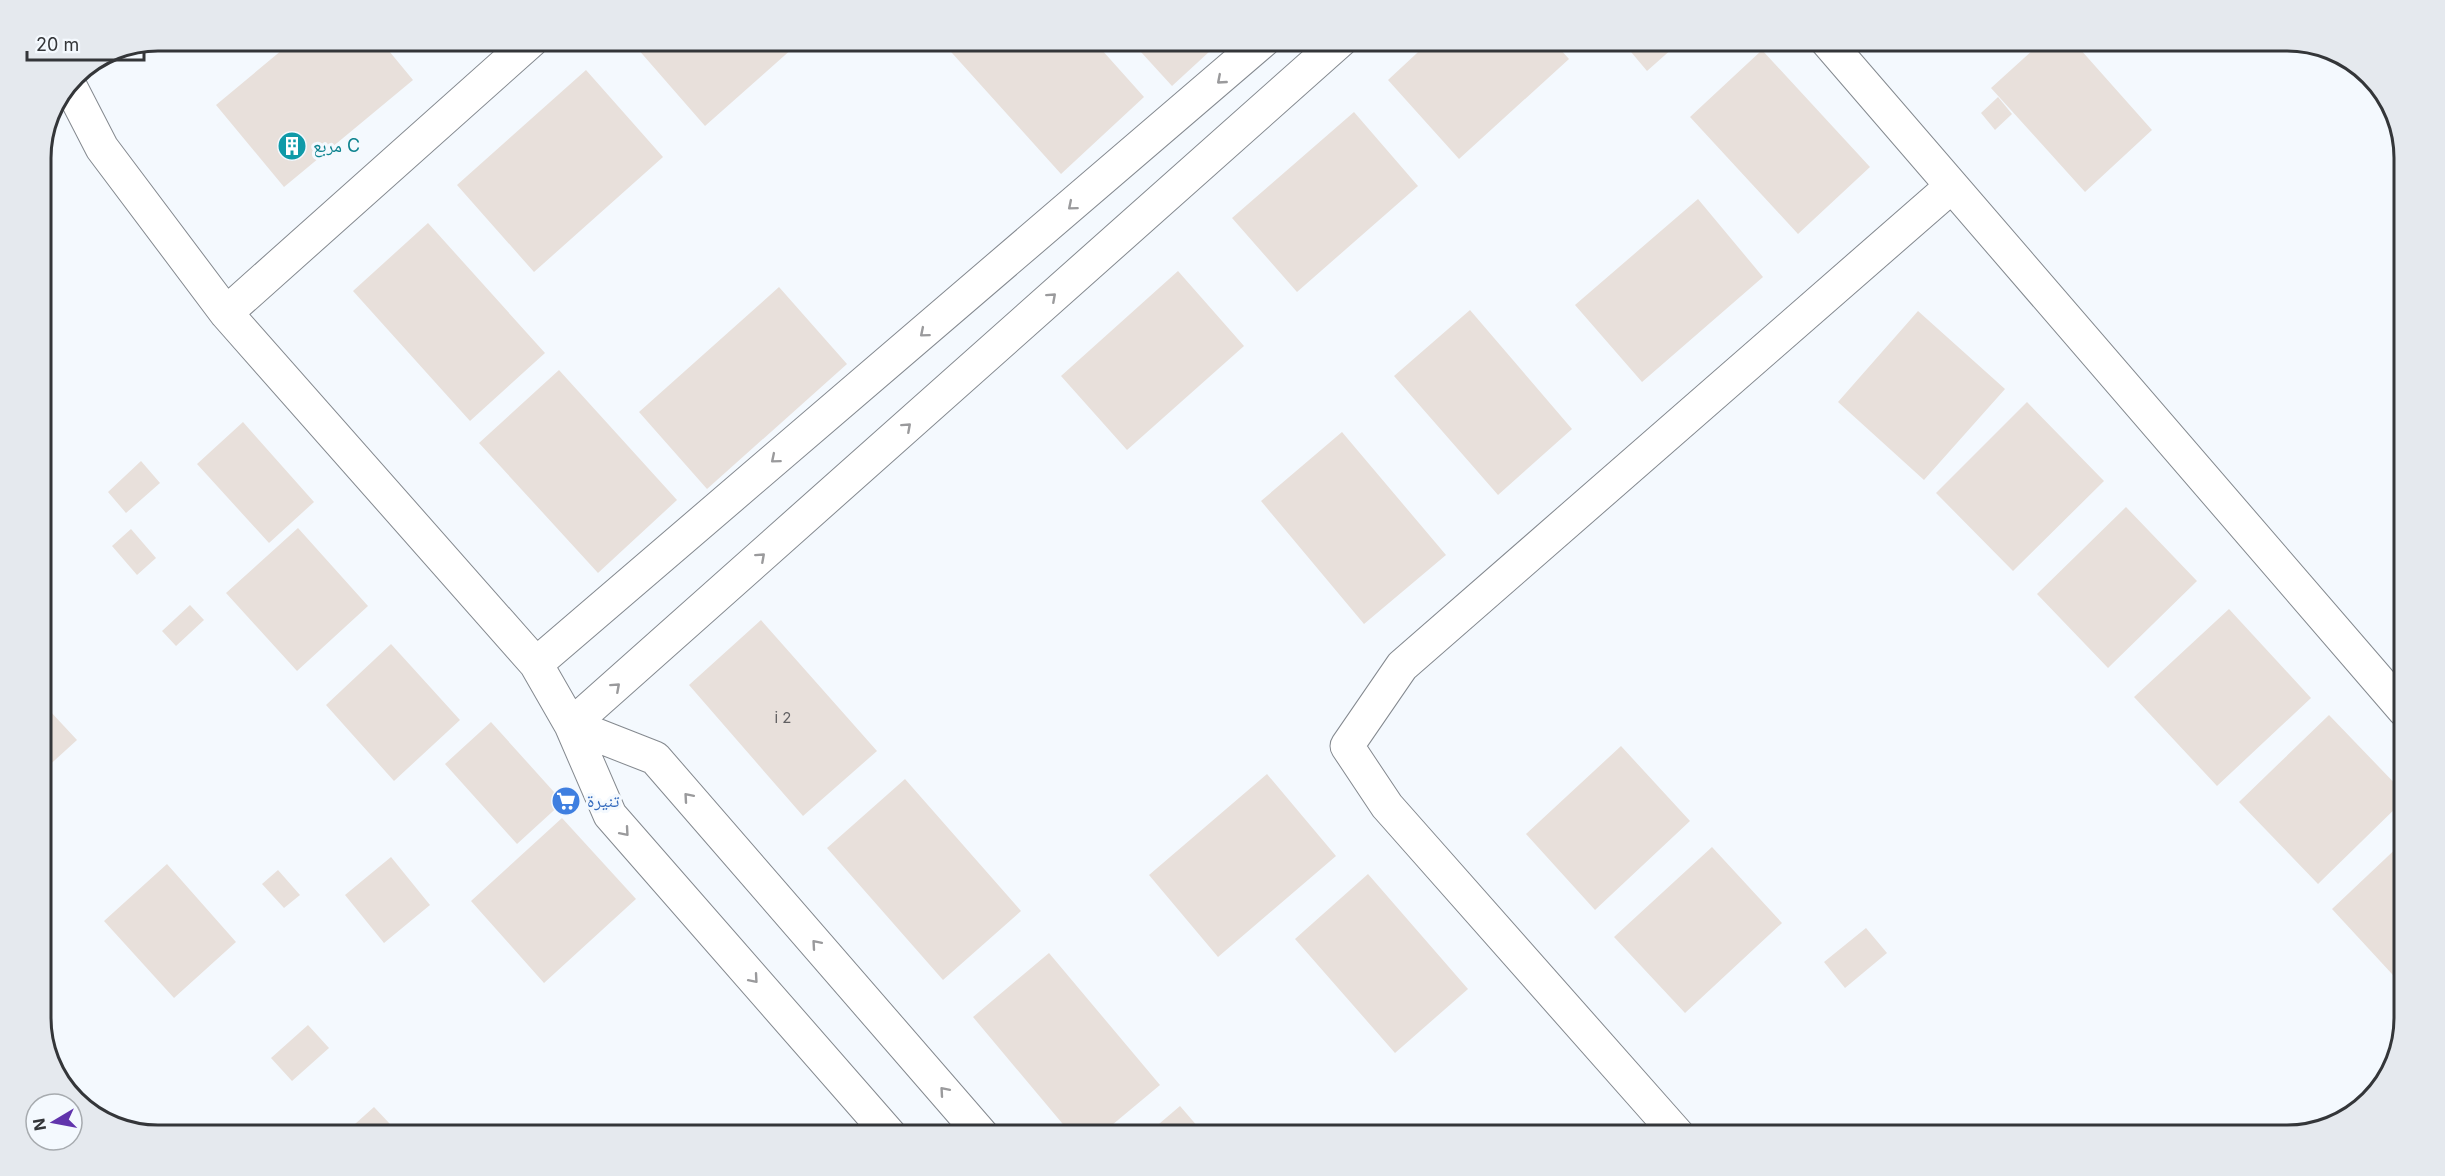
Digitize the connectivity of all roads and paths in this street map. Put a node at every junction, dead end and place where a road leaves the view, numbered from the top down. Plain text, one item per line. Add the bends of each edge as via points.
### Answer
1 (520, 51) edge
2 (1251, 51) edge
3 (1329, 51) edge
4 (1835, 51) edge
5 (73, 93) edge
6 (1952, 186) junction
7 (225, 313) junction
8 (536, 664) junction
9 (2394, 698) edge
10 (571, 724) junction
11 (880, 1125) edge
12 (972, 1125) edge
13 (1668, 1125) edge

1 - 7 street
2 -> 8 street
10 -> 3 street
4 - 6 street
5 - 7 street via 102,148
6 - 9 street
6 - 13 street via 1402,666 1347,746 1387,806
7 - 8 street
8 - 10 street
10 -> 11 street via 610,815
12 -> 10 street via 655,758

